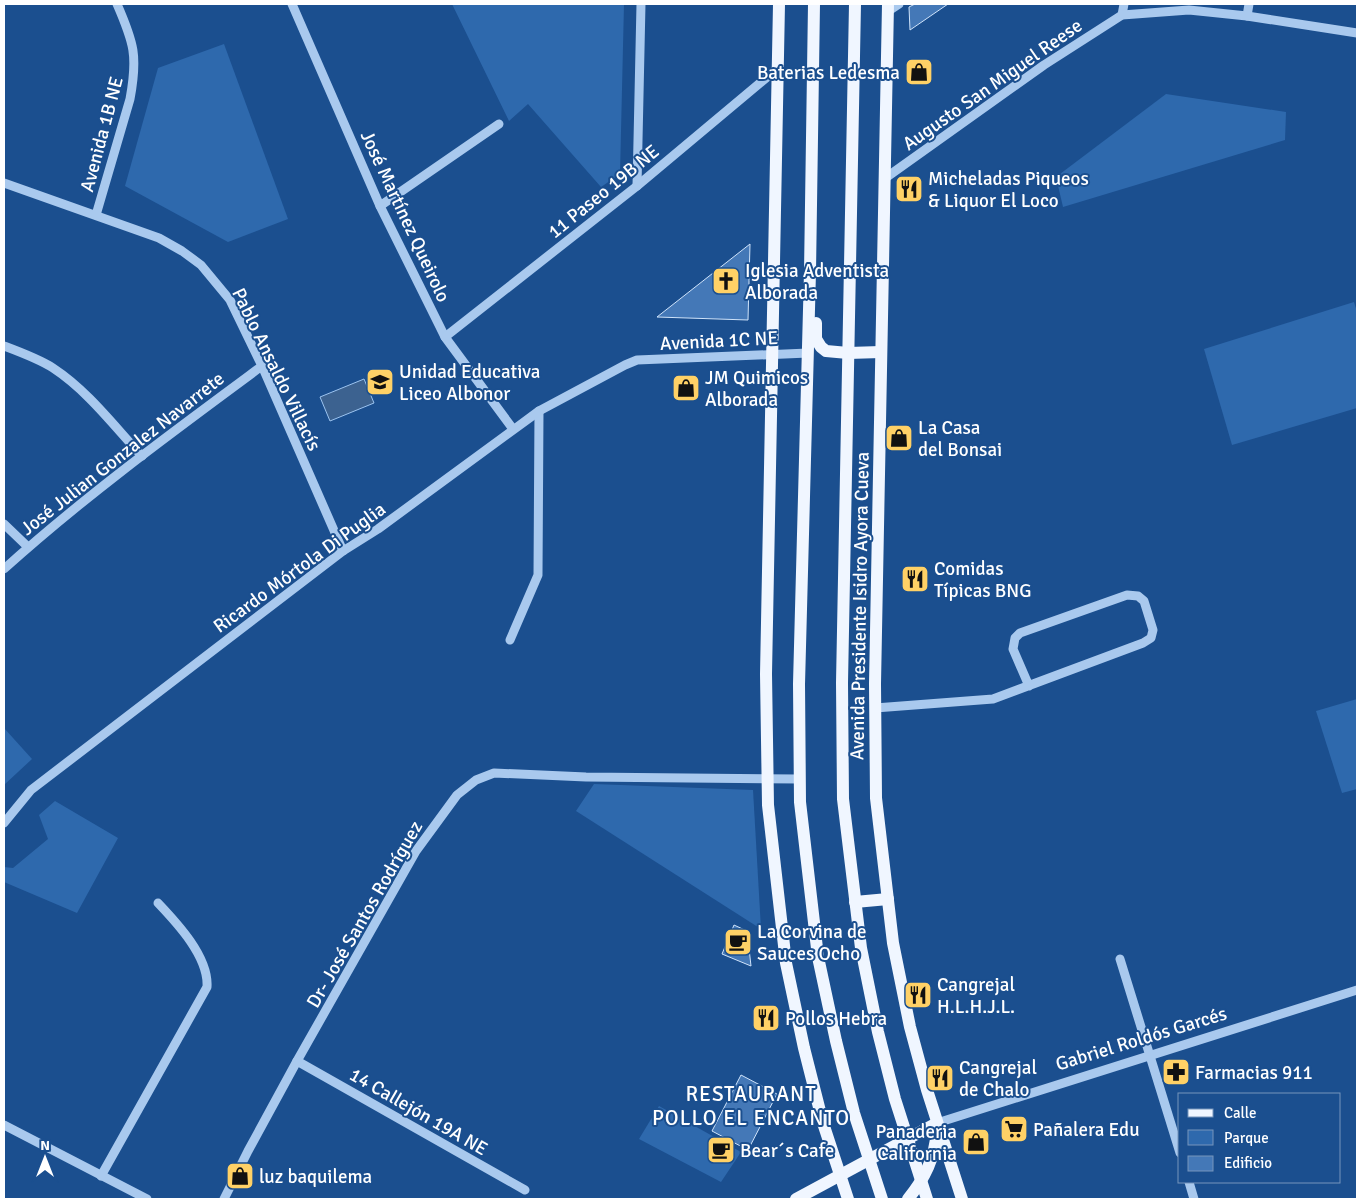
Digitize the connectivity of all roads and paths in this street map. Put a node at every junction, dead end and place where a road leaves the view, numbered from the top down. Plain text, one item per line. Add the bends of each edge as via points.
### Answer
1 (117, 4) edge
2 (292, 4) edge
3 (641, 4) edge
4 (779, 4) edge
5 (814, 4) edge
6 (855, 4) edge
7 (899, 4) edge
8 (1124, 4) edge
9 (1249, 4) edge
10 (888, 8) edge
11 (1122, 15) junction
12 (1247, 16) junction
13 (1357, 33) edge
14 (778, 68) junction
15 (499, 124) dead end
16 (884, 178) junction
17 (4, 183) edge
18 (637, 186) junction
19 (380, 206) junction
20 (96, 215) junction
21 (810, 272) junction
22 (445, 337) junction
23 (4, 346) edge
24 (881, 352) junction
25 (772, 353) junction
26 (808, 353) junction
27 (848, 353) junction
28 (633, 362) joint
29 (262, 366) junction
30 (538, 411) junction
31 (513, 429) junction
32 (142, 456) junction
33 (4, 524) edge
34 (28, 547) junction
35 (343, 551) junction
36 (4, 569) edge
37 (510, 640) dead end
38 (1029, 686) junction
39 (875, 708) junction
40 (800, 779) junction
41 (767, 780) junction
42 (4, 823) edge
43 (888, 899) junction
44 (856, 902) junction
45 (158, 903) dead end
46 (1120, 959) dead end
47 (1357, 990) edge
48 (1149, 1056) junction
49 (297, 1061) junction
50 (937, 1123) junction
51 (4, 1125) edge
52 (908, 1139) junction
53 (1178, 1147) edge
54 (869, 1160) junction
55 (101, 1176) junction
56 (840, 1176) junction
57 (922, 1182) junction
58 (1189, 1183) edge
59 (525, 1190) dead end
60 (147, 1199) edge
61 (224, 1199) edge
62 (796, 1199) edge
63 (848, 1199) edge
64 (882, 1199) edge
65 (908, 1199) edge
66 (927, 1199) edge
67 (962, 1199) edge
68 (1194, 1199) edge

1 - 20 street, Avenida 1B NE via 132,41 133,82
2 - 19 street, José Martínez Queirolo
3 - 18 street
4 - 14 main road
5 - 21 main road
6 - 27 main road, Avenida Presidente Isidro Ayora Cueva
7 - 10 street
8 - 11 street
9 - 12 street
10 - 16 main road, Avenida Presidente Isidro Ayora Cueva
11 - 12 street, Augusto San Miguel Reese via 1189,10
11 - 16 street, Augusto San Miguel Reese
12 - 13 street, Augusto San Miguel Reese
14 - 18 street, 11 Paseo 19B NE
14 - 25 main road
15 - 19 street
16 - 24 main road, Avenida Presidente Isidro Ayora Cueva
17 - 20 street, Pablo Ansaldo Villacís
18 - 22 street, 11 Paseo 19B NE
19 - 22 street, José Martínez Queirolo
20 - 29 street, Pablo Ansaldo Villacís via 159,238 201,265 230,300
21 - 26 main road
21 - 27 main road via 815,286 816,339 826,351
22 - 31 street, José Martínez Queirolo
23 - 32 street via 53,368 86,395
24 - 27 main road
24 - 39 main road, Avenida Presidente Isidro Ayora Cueva
25 - 26 street, Avenida 1C NE
25 - 28 street, Avenida 1C NE
25 - 41 main road
26 - 40 main road via 799,684
27 - 44 main road, Avenida Presidente Isidro Ayora Cueva via 842,722 844,798
28 - 30 street, Ricardo Mórtola Di Puglia
29 - 32 street, José Julian Gonzalez Navarrete
29 - 35 street, Pablo Ansaldo Villacís
30 - 31 street, Ricardo Mórtola Di Puglia
30 - 37 street via 538,569
31 - 35 street, Ricardo Mórtola Di Puglia via 378,529
32 - 34 street, José Julian Gonzalez Navarrete
33 - 34 street
34 - 36 street, José Julian Gonzalez Navarrete
35 - 42 street, Ricardo Mórtola Di Puglia via 30,790
38 - 38 street via 1012,649 1020,633 1127,595 1138,596 1144,601 1153,630 1151,638
38 - 39 street via 992,699
39 - 43 main road, Avenida Presidente Isidro Ayora Cueva via 876,798
40 - 41 street, Dr- José Santos Rodríguez
40 - 54 main road via 818,957 836,1041
41 - 49 street, Dr- José Santos Rodríguez via 494,773 476,780 457,795 416,851
41 - 56 main road via 786,963 823,1123
43 - 44 main road
43 - 50 main road, Avenida Presidente Isidro Ayora Cueva via 893,944 910,1027
44 - 52 main road, Avenida Presidente Isidro Ayora Cueva via 861,948 878,1032
45 - 55 street via 194,948 207,980 206,991
46 - 48 street
47 - 48 street, Gabriel Roldós Garcés
48 - 50 street, Gabriel Roldós Garcés
48 - 53 street
49 - 59 street, 14 Callejón 19A NE
49 - 61 street, Dr- José Santos Rodríguez
50 - 52 main road, Gabriel Roldós Garcés
50 - 57 main road via 931,1164
50 - 67 main road, Avenida Presidente Isidro Ayora Cueva
51 - 55 street
52 - 54 main road, Gabriel Roldós Garcés
52 - 57 main road, Avenida Presidente Isidro Ayora Cueva
54 - 56 main road, Gabriel Roldós Garcés
54 - 64 main road
55 - 60 street
56 - 62 main road, Gabriel Roldós Garcés
56 - 63 main road
57 - 65 main road
57 - 66 main road, Avenida Presidente Isidro Ayora Cueva
58 - 68 street

